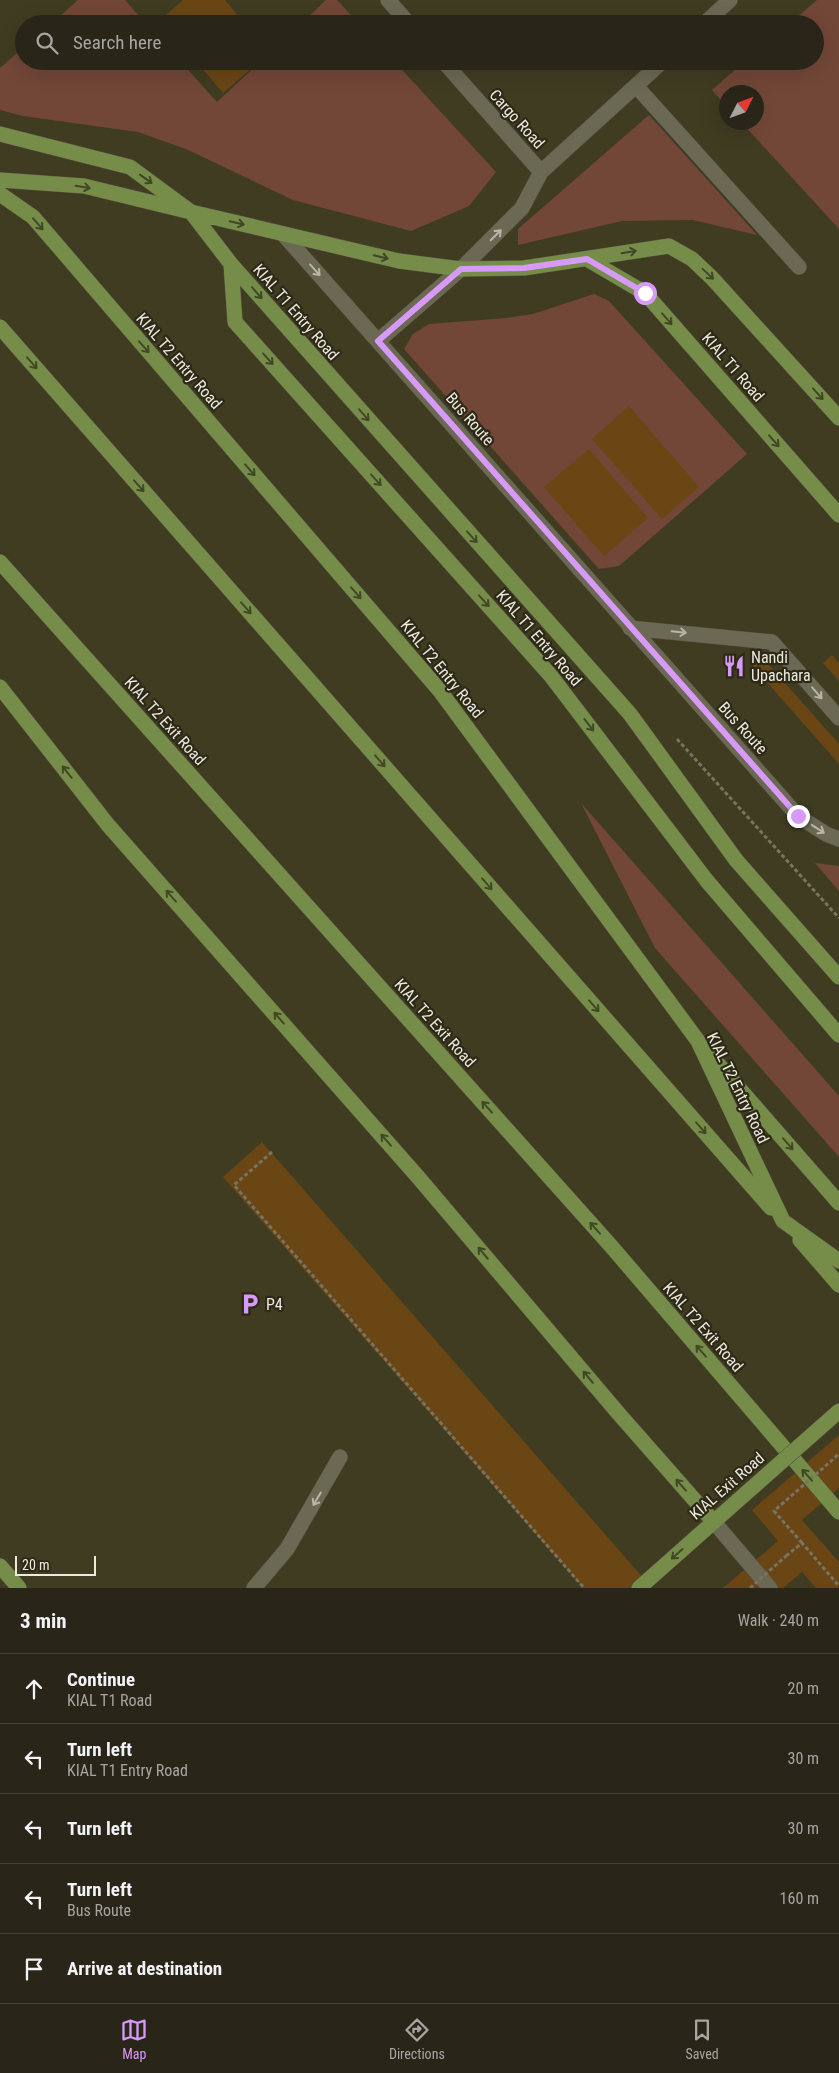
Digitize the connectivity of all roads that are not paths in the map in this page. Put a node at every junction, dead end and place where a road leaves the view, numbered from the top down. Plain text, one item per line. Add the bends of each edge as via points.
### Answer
1 (388, 0) edge
2 (730, 0) edge
3 (401, 15) edge
4 (714, 15) edge
5 (451, 70) edge
6 (653, 70) edge
7 (636, 86) junction
8 (0, 134) edge
9 (541, 172) junction
10 (0, 180) edge
11 (0, 194) edge
12 (191, 212) junction
13 (282, 234) junction
14 (587, 259) junction
15 (231, 264) junction
16 (799, 267) dead end
17 (461, 269) junction
18 (0, 327) edge
19 (378, 341) junction
20 (839, 418) edge
21 (839, 515) edge
22 (0, 562) edge
23 (630, 628) junction
24 (0, 688) edge
25 (839, 718) edge
26 (839, 839) edge
27 (839, 977) edge
28 (839, 1035) edge
29 (698, 1041) junction
30 (839, 1203) edge
31 (782, 1221) junction
32 (839, 1261) edge
33 (839, 1285) edge
34 (839, 1411) edge
35 (340, 1457) dead end
36 (839, 1512) edge
37 (713, 1521) junction
38 (0, 1566) edge
39 (19, 1588) edge
40 (254, 1588) edge
41 (638, 1588) edge
42 (770, 1588) edge

1 - 3 lane
2 - 4 lane
5 - 9 lane, Cargo Road
6 - 7 lane
7 - 9 lane
7 - 16 lane
8 -> 12 main road, KIAL T1 Entry Road via 130,167
17 -> 9 lane, Cargo Road via 522,208
10 -> 12 main road, KIAL T1 Entry Road via 84,186
11 -> 29 main road, KIAL T2 Entry Road via 33,217 440,691
12 -> 13 main road, KIAL T1 Entry Road
12 - 15 main road, KIAL T1 Entry Road
13 -> 17 main road, KIAL T1 Entry Road via 399,261
13 -> 19 lane, Bus Route
14 - 17 main road, KIAL T1 Entry Road via 524,268
14 -> 20 main road, KIAL T1 Entry Road via 669,246 692,259
14 -> 21 main road, KIAL T1 Road via 645,293
15 -> 27 main road, KIAL T1 Entry Road via 630,714 736,860
15 -> 28 main road, KIAL T1 Entry Road via 235,322 551,676 707,881
17 - 19 lane, Cargo Road
18 -> 31 main road, KIAL T2 Entry Road
19 - 23 lane, Bus Route
36 -> 22 main road, KIAL T2 Exit Road via 611,1246
23 -> 25 lane via 772,642
23 -> 26 lane, Bus Route via 798,816
37 -> 24 main road via 418,1177 108,825
29 -> 30 main road
29 - 31 main road, KIAL T2 Entry Road
31 - 32 main road, KIAL T2 Entry Road
31 - 33 main road, KIAL T2 Entry Road
34 - 37 main road, KIAL Exit Road, bridge
35 -> 40 lane via 287,1549
37 -> 41 main road, KIAL Exit Road
37 - 42 lane
38 - 39 main road

